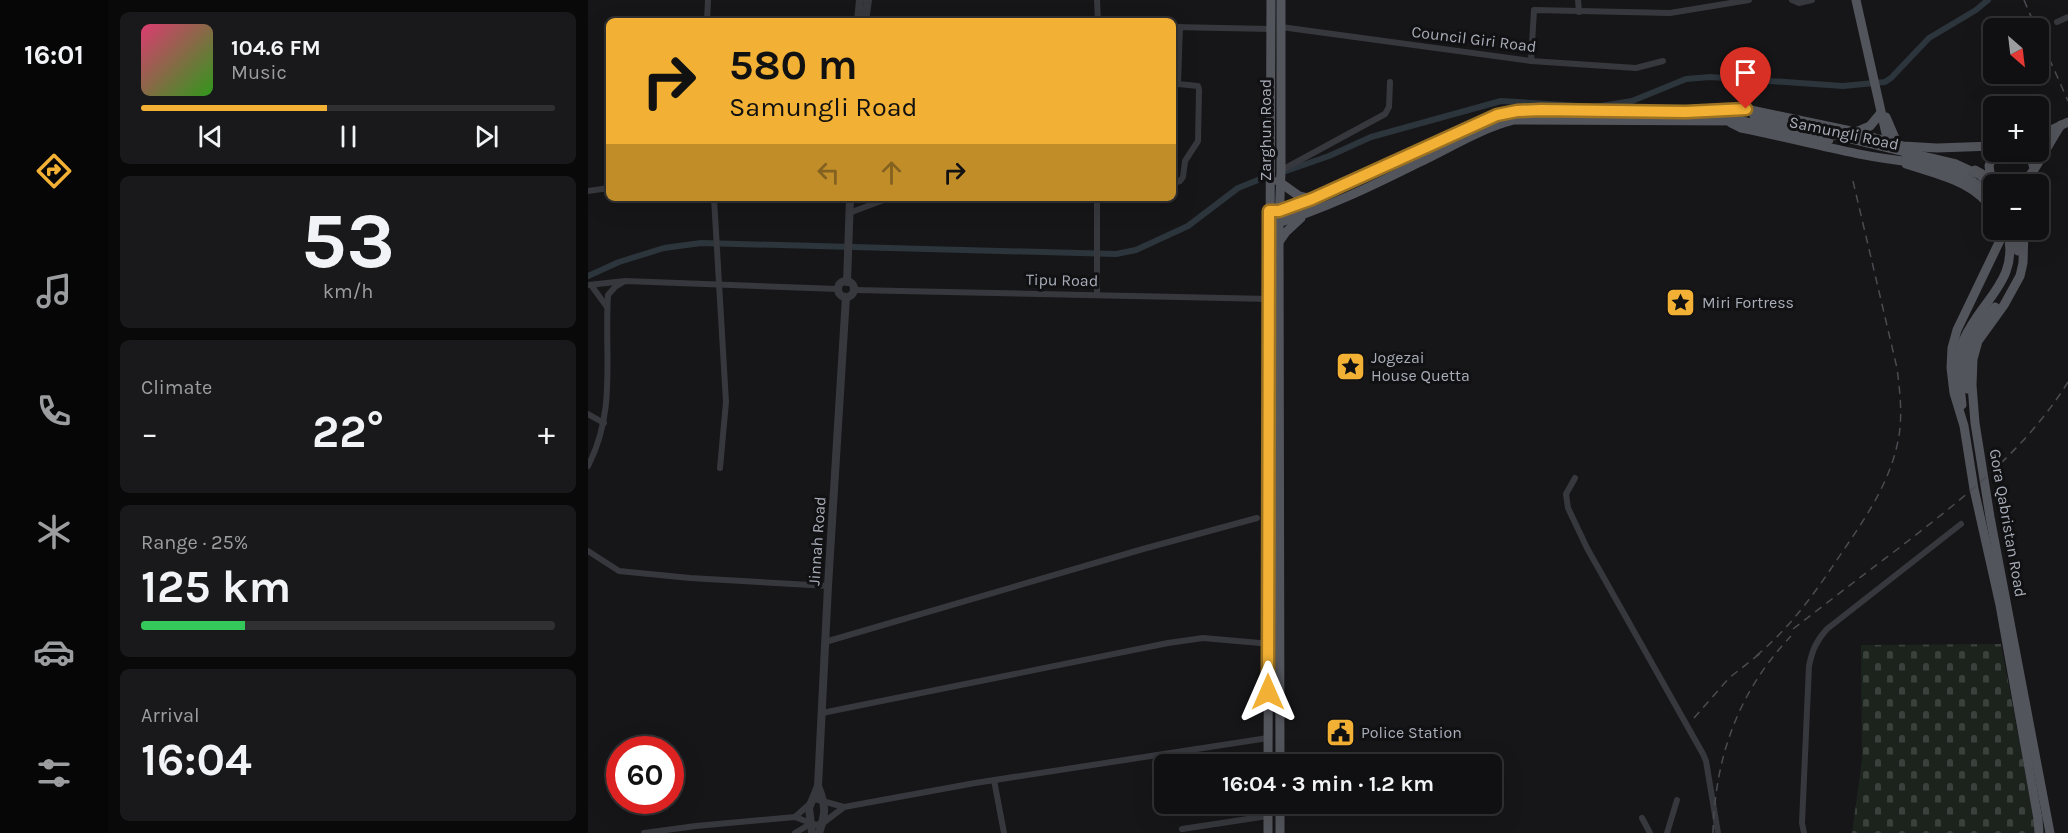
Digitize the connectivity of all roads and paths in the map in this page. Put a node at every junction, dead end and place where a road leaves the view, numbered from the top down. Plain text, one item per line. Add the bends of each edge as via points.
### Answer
1 (708, 0) edge
2 (860, 0) edge
3 (868, 0) edge
4 (1097, 0) edge
5 (1271, 0) edge
6 (1281, 0) edge
7 (1578, 0) edge
8 (1694, 0) edge
9 (1749, 0) edge
10 (1792, 0) edge
11 (1812, 0) edge
12 (1856, 0) edge
13 (1861, 0) edge
14 (1695, 9) junction
15 (1579, 12) junction
16 (2068, 17) edge
17 (707, 18) edge
18 (858, 18) edge
19 (865, 18) edge
20 (1098, 18) edge
21 (2057, 22) dead end
22 (1177, 27) edge
23 (1276, 28) junction
24 (1531, 61) junction
25 (1663, 61) dead end
26 (1873, 70) junction
27 (1390, 82) dead end
28 (1737, 111) junction
29 (1880, 114) junction
30 (1726, 121) junction
31 (2065, 124) edge
32 (2049, 131) edge
33 (1854, 132) junction
34 (1887, 142) junction
35 (1898, 145) junction
36 (1983, 146) edge
37 (1896, 160) junction
38 (2032, 162) edge
39 (2034, 168) junction
40 (1281, 171) junction
41 (1269, 172) junction
42 (1984, 174) edge
43 (2030, 174) edge
44 (1983, 178) edge
45 (1176, 182) edge
46 (1280, 182) junction
47 (606, 188) edge
48 (1983, 189) edge
49 (588, 190) edge
50 (1312, 199) junction
51 (1983, 199) edge
52 (714, 201) edge
53 (850, 201) edge
54 (882, 201) edge
55 (1097, 201) edge
56 (1313, 210) junction
57 (1274, 211) junction
58 (849, 213) junction
59 (1274, 224) junction
60 (1999, 240) edge
61 (2006, 240) edge
62 (2018, 240) edge
63 (2024, 240) edge
64 (1279, 242) junction
65 (625, 281) junction
66 (847, 282) junction
67 (718, 284) junction
68 (589, 285) edge
69 (838, 289) junction
70 (854, 290) junction
71 (1096, 294) junction
72 (846, 297) junction
73 (1270, 298) junction
74 (607, 308) junction
75 (1964, 393) junction
76 (588, 414) edge
77 (604, 423) junction
78 (1975, 423) junction
79 (1964, 426) junction
80 (588, 466) edge
81 (720, 468) dead end
82 (1575, 478) dead end
83 (1257, 518) dead end
84 (1961, 524) dead end
85 (588, 551) edge
86 (828, 586) junction
87 (825, 642) junction
88 (1260, 643) dead end
89 (822, 713) junction
90 (1268, 738) junction
91 (1268, 754) edge
92 (1280, 754) edge
93 (994, 780) junction
94 (818, 786) junction
95 (1677, 800) dead end
96 (825, 802) junction
97 (810, 803) junction
98 (844, 807) junction
99 (1280, 814) edge
100 (1268, 816) joint
101 (795, 817) junction
102 (1642, 818) dead end
103 (823, 823) junction
104 (810, 824) junction
105 (1182, 829) dead end
106 (644, 833) edge
107 (795, 833) edge
108 (812, 833) edge
109 (819, 833) edge
110 (1004, 833) edge
111 (1268, 833) edge
112 (1280, 833) edge
113 (1650, 833) edge
114 (1666, 833) edge
115 (1718, 833) edge
116 (1804, 833) edge
117 (2039, 833) edge
118 (2050, 833) edge

1 - 17 street
2 - 18 street
3 - 19 street
4 - 20 street
5 - 23 main road, Zarghun Road
6 - 23 main road, Zarghun Road
7 - 15 street
8 - 14 street
9 - 14 street
10 - 11 street
12 - 26 main road
13 - 26 main road
14 - 15 street via 1670,14
15 - 24 street via 1534,10
16 - 21 street
22 - 23 street, Council Giri Road
22 - 45 street via 1178,84 1198,86 1199,90 1198,141 1185,161 1183,177
23 - 24 street, Council Giri Road
23 - 40 main road, Zarghun Road
23 - 41 main road, Zarghun Road
24 - 25 street, Council Giri Road via 1636,68
26 - 29 main road
26 - 35 main road
27 - 40 street via 1389,108 1385,114
28 - 33 main road, Samungli Road via 1753,110
28 - 44 main road, bridge via 1956,164
28 - 50 main road, Samungli Road via 1541,110 1497,115
29 - 33 main road via 1870,126
29 - 34 main road
30 - 37 main road, Samungli Road via 1741,128
30 - 48 main road, bridge via 1742,121 1886,152 1955,171
30 - 56 main road, Samungli Road via 1514,120 1496,124 1418,164
31 - 32 main road
31 - 39 main road
33 - 34 main road, Samungli Road
34 - 35 main road, Samungli Road
34 - 37 main road
35 - 36 main road, Samungli Road
37 - 42 main road, Samungli Road via 1967,167
37 - 51 main road via 1963,184
38 - 39 main road
39 - 43 main road
40 - 41 street
40 - 46 main road, Zarghun Road
41 - 46 main road
41 - 57 main road, Zarghun Road
46 - 50 main road via 1299,196
46 - 57 main road, Zarghun Road
47 - 49 street
50 - 57 main road, Samungli Road
52 - 67 street
53 - 58 street
54 - 58 street
55 - 71 street
56 - 59 main road, Samungli Road
56 - 64 main road
57 - 59 main road, Zarghun Road
58 - 66 street
59 - 64 main road, Zarghun Road
59 - 73 main road, Zarghun Road
60 - 79 main road, Gora Qabristan Road via 1952,348 1954,393
61 - 75 main road via 2010,254 2005,278 1962,346 1959,365
62 - 75 main road via 2016,271 2011,283 1969,346
63 - 78 main road, Gora Qabristan Road via 2020,276 1975,350
64 - 92 main road, Zarghun Road
65 - 67 street
65 - 68 street
65 - 74 street via 608,295
66 - 69 street
66 - 70 street
67 - 69 street
67 - 81 street via 726,402
68 - 74 street
69 - 72 street
70 - 71 street, Tipu Road
70 - 72 street
71 - 73 street, Tipu Road
72 - 86 street, Jinnah Road
73 - 90 main road, Zarghun Road
74 - 77 street via 608,390
75 - 78 main road
75 - 79 main road
76 - 77 street
77 - 80 street
78 - 118 main road, Gora Qabristan Road
79 - 117 main road, Gora Qabristan Road via 2022,723
82 - 115 street via 1566,494 1568,508 1703,754
83 - 87 street
84 - 116 street via 1818,639 1809,666
85 - 86 street via 619,571
86 - 87 street, Jinnah Road
87 - 89 street, Jinnah Road
88 - 89 street via 1203,638 1168,643
89 - 94 street, Jinnah Road
90 - 91 main road, Zarghun Road
90 - 93 street
93 - 98 street
93 - 110 street
94 - 96 street, Jinnah Road
94 - 97 street, Jinnah Road
95 - 114 street
96 - 97 street via 819,799
96 - 98 street
96 - 103 street, Jinnah Road
97 - 101 street
97 - 104 street, Jinnah Road
98 - 103 street
99 - 112 main road
100 - 105 street
100 - 111 main road
101 - 104 street
101 - 106 street
102 - 113 street
103 - 104 street
103 - 109 street, Jinnah Road
104 - 107 street
104 - 108 street, Jinnah Road

